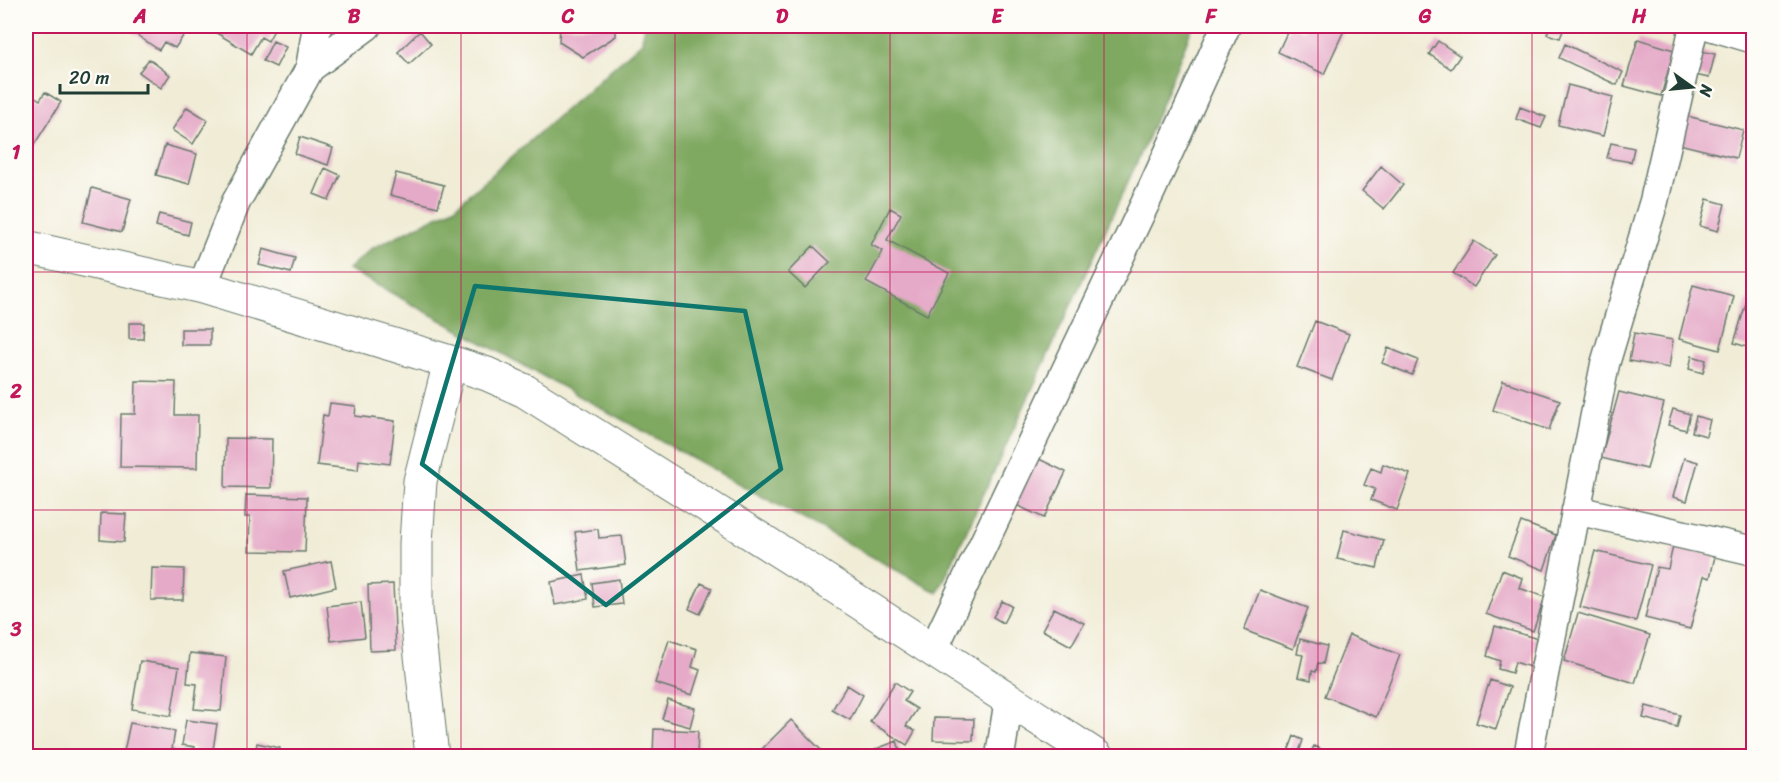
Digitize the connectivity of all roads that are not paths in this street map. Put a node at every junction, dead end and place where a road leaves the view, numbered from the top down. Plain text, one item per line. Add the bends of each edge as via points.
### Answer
1 (317, 26) edge
2 (367, 26) edge
3 (1226, 26) edge
4 (1694, 26) edge
5 (1710, 26) edge
6 (1754, 39) edge
7 (310, 68) junction
8 (26, 252) edge
9 (202, 287) junction
10 (450, 362) junction
11 (1576, 510) junction
12 (1754, 551) edge
13 (933, 651) junction
14 (1009, 699) junction
15 (432, 756) edge
16 (1000, 756) edge
17 (1096, 756) edge
18 (1528, 756) edge

1 - 7 street
2 - 7 street
3 - 13 street
4 - 11 street via 1654,201 1605,363
5 - 6 street
7 - 9 street via 236,202
8 - 9 street
9 - 10 street
10 - 13 street via 525,391
10 - 15 street via 420,481 416,543 416,610
11 - 12 street
11 - 18 street
13 - 14 street
14 - 16 street
14 - 17 street

